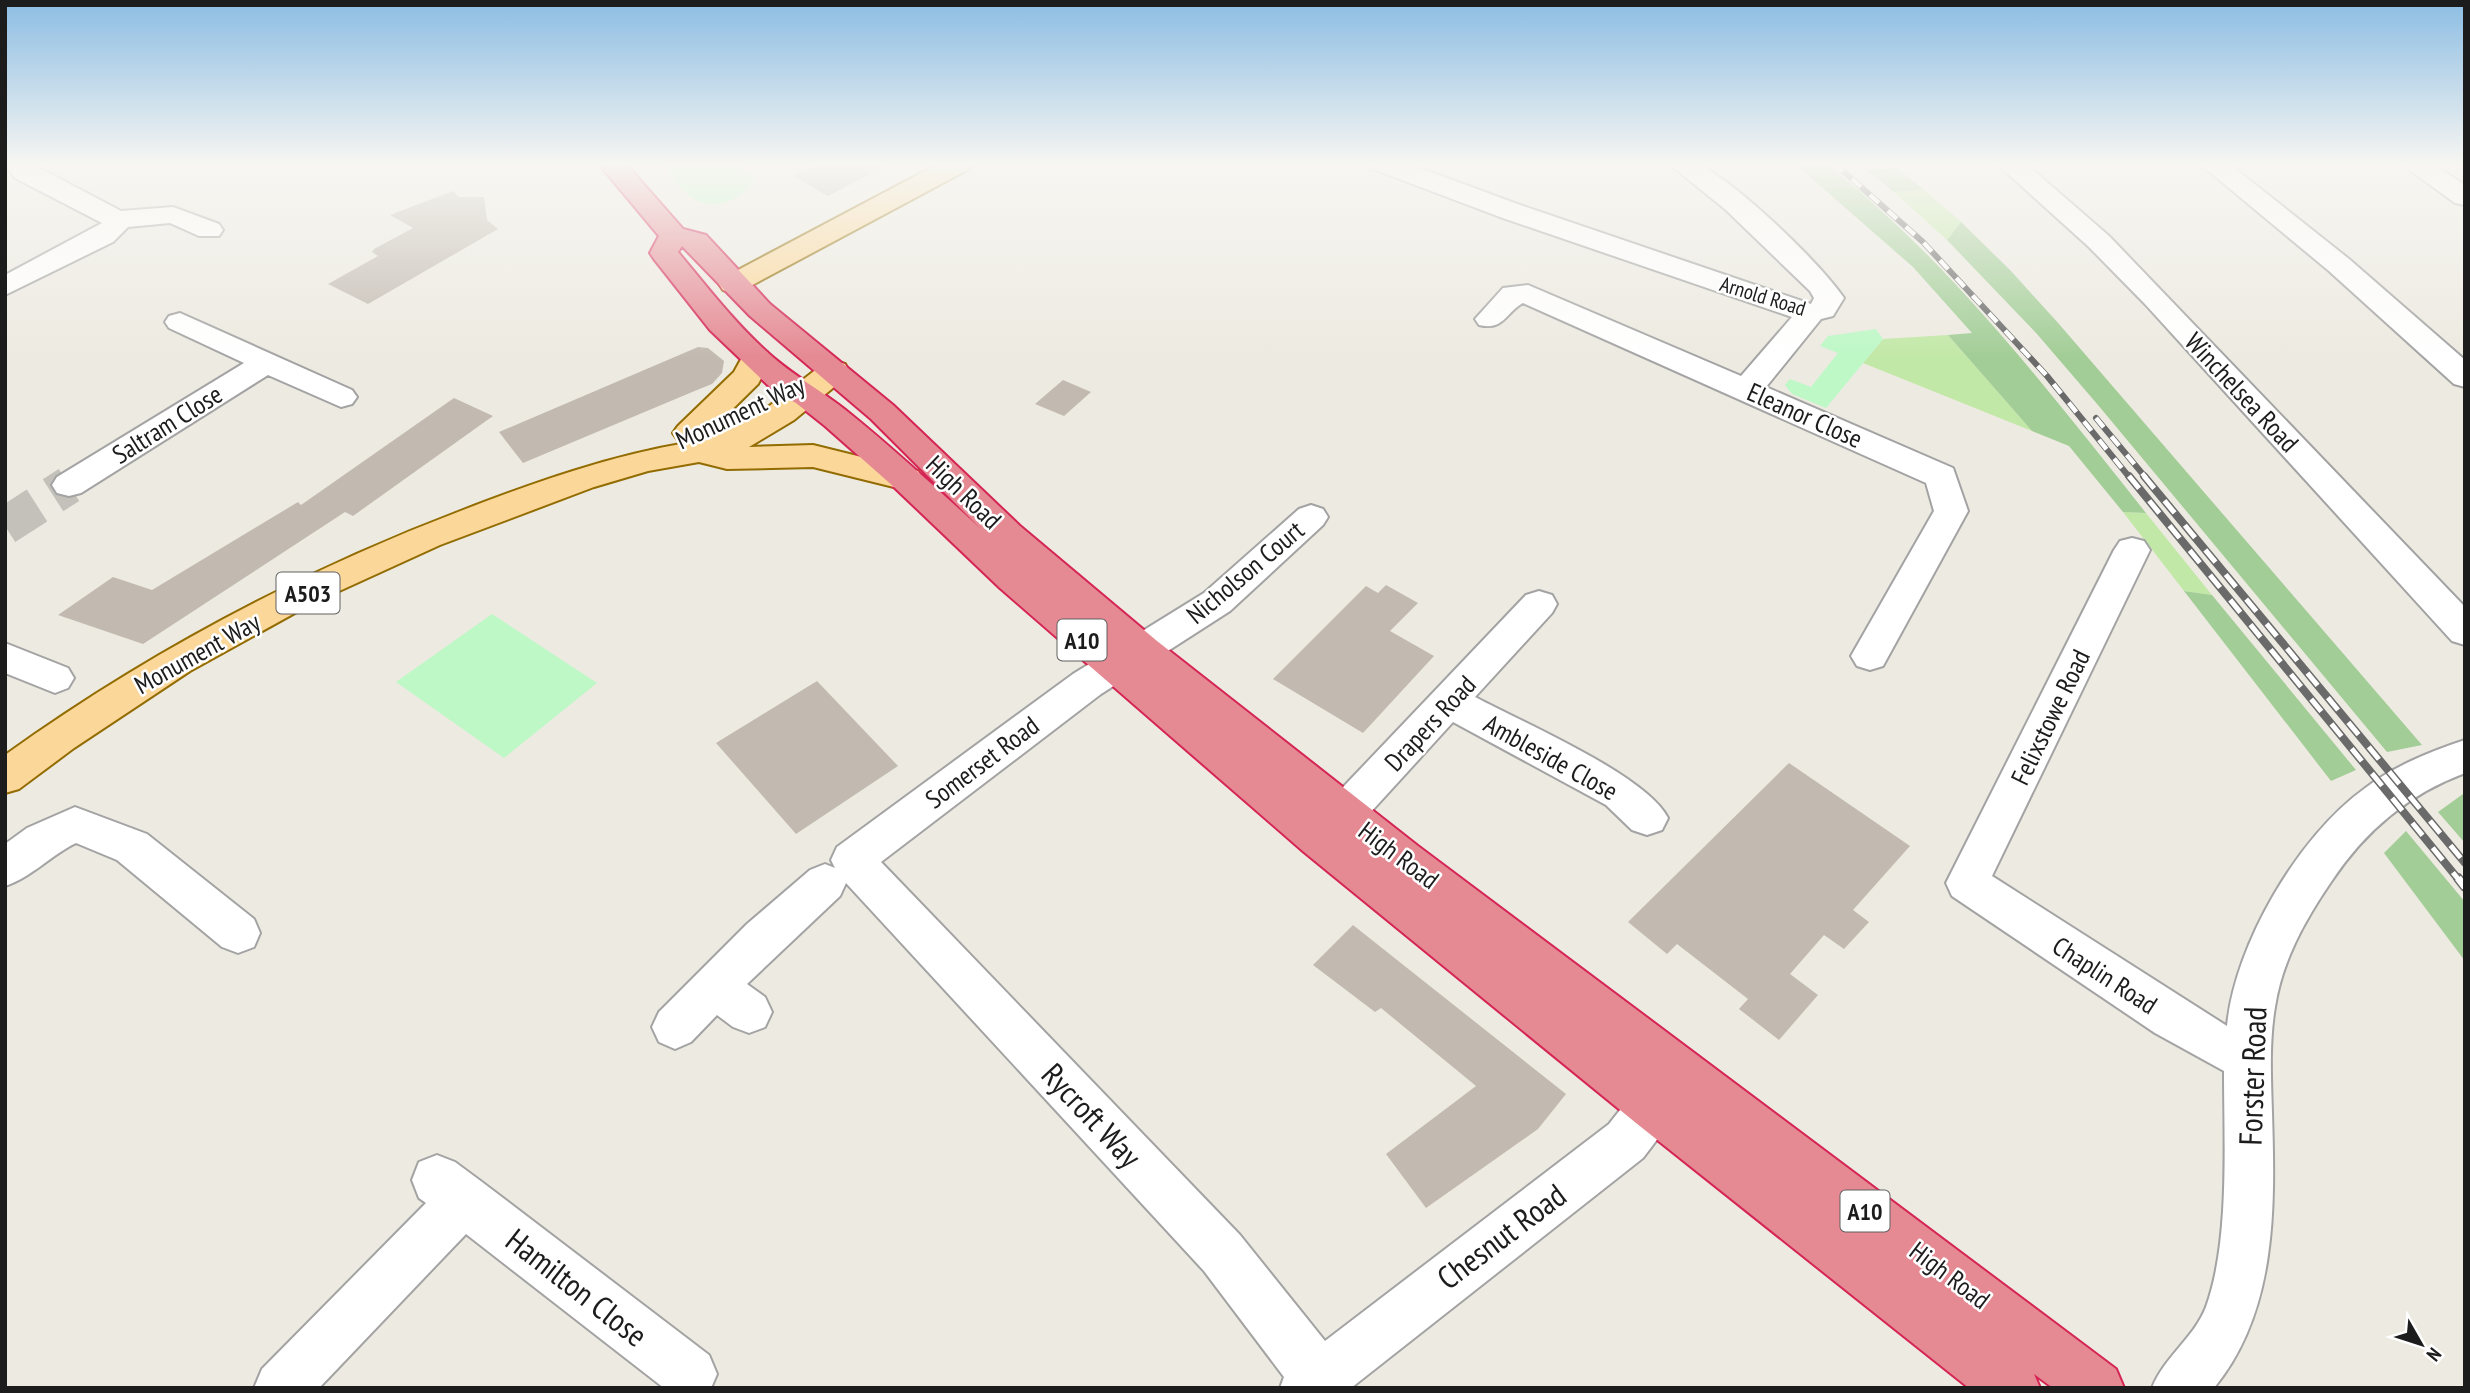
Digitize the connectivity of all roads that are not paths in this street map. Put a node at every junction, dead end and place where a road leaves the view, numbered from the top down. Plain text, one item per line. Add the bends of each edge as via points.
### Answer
1 (113, 228) edge
2 (204, 228) edge
3 (667, 228) edge
4 (838, 228) edge
5 (1560, 228) edge
6 (1760, 228) edge
7 (2083, 228) edge
8 (2293, 228) edge
9 (209, 230) dead end
10 (673, 235) junction
11 (733, 284) junction
12 (5, 286) edge
13 (703, 300) junction
14 (1811, 313) junction
15 (1490, 319) dead end
16 (180, 322) dead end
17 (756, 359) junction
18 (266, 363) junction
19 (834, 371) junction
20 (2465, 377) edge
21 (1747, 389) junction
22 (797, 390) junction
23 (341, 397) dead end
24 (693, 442) junction
25 (906, 479) junction
26 (69, 485) tunnel mouth
27 (1311, 517) dead end
28 (2132, 550) dead end
29 (1539, 604) dead end
30 (2465, 631) edge
31 (1870, 656) dead end
32 (5, 657) edge
33 (1129, 659) junction
34 (54, 678) dead end
35 (1450, 702) junction
36 (2465, 756) edge
37 (5, 777) edge
38 (1647, 818) dead end
39 (1332, 827) junction
40 (5, 868) edge
41 (839, 872) junction
42 (1967, 883) joint
43 (237, 933) dead end
44 (675, 1027) dead end
45 (2248, 1058) junction
46 (1666, 1089) junction
47 (690, 1374) dead end
48 (1316, 1380) edge
49 (281, 1388) edge
50 (2014, 1388) edge
51 (2097, 1388) edge
52 (2179, 1388) edge

1 - 12 street
2 - 9 street
3 - 10 highway, High Road / A10
4 - 11 main road
5 - 14 street, Arnold Road
6 - 14 street, Arnold Road via 1829,298 1823,310
7 - 30 street, Winchelsea Road
8 - 20 street
10 - 11 highway, High Road / A10 via 696,241
10 - 13 highway, High Road / A10 via 664,253
11 - 13 highway
11 - 19 highway, High Road / A10
13 - 17 highway, High Road / A10
14 - 21 street
15 - 21 street, Eleanor Close via 1513,294 1528,294
16 - 18 street, Saltram Close
17 - 22 highway, High Road / A10
17 - 24 main road via 747,377
18 - 23 street, Saltram Close
18 - 26 street, Saltram Close
19 - 22 main road, Monument Way
19 - 33 highway, High Road / A10 via 1008,535
21 - 31 street, Eleanor Close via 1941,476 1951,511
22 - 24 main road, Monument Way via 726,444
22 - 25 highway, High Road / A10
24 - 25 main road, A503 via 727,458 813,456
24 - 37 main road, Monument Way / A503 via 492,512 326,583 101,708
25 - 33 highway, High Road / A10 via 1013,579
27 - 33 street, Nicholson Court via 1217,603
28 - 42 street, Felixstowe Road
29 - 35 street, Drapers Road
32 - 34 street
33 - 39 highway, High Road / A10
33 - 41 street, Somerset Road via 1022,731
35 - 38 street, Ambleside Close via 1620,793
35 - 39 street, Drapers Road
36 - 45 street, Forster Road via 2417,775 2374,802 2353,819 2316,868 2266,958 2253,998
39 - 46 highway, High Road / A10
40 - 43 street via 75,824 132,847
41 - 44 street, Somerset Road via 732,999
41 - 48 street, Rycroft Way via 1208,1237
42 - 45 street, Chaplin Road via 2171,1018
45 - 52 street, Forster Road via 2249,1203 2241,1265 2229,1317 2211,1351
46 - 48 street, Chesnut Road via 1626,1141
46 - 50 highway, High Road / A10
46 - 51 highway, High Road / A10
47 - 49 street, Hamilton Close via 451,1190

